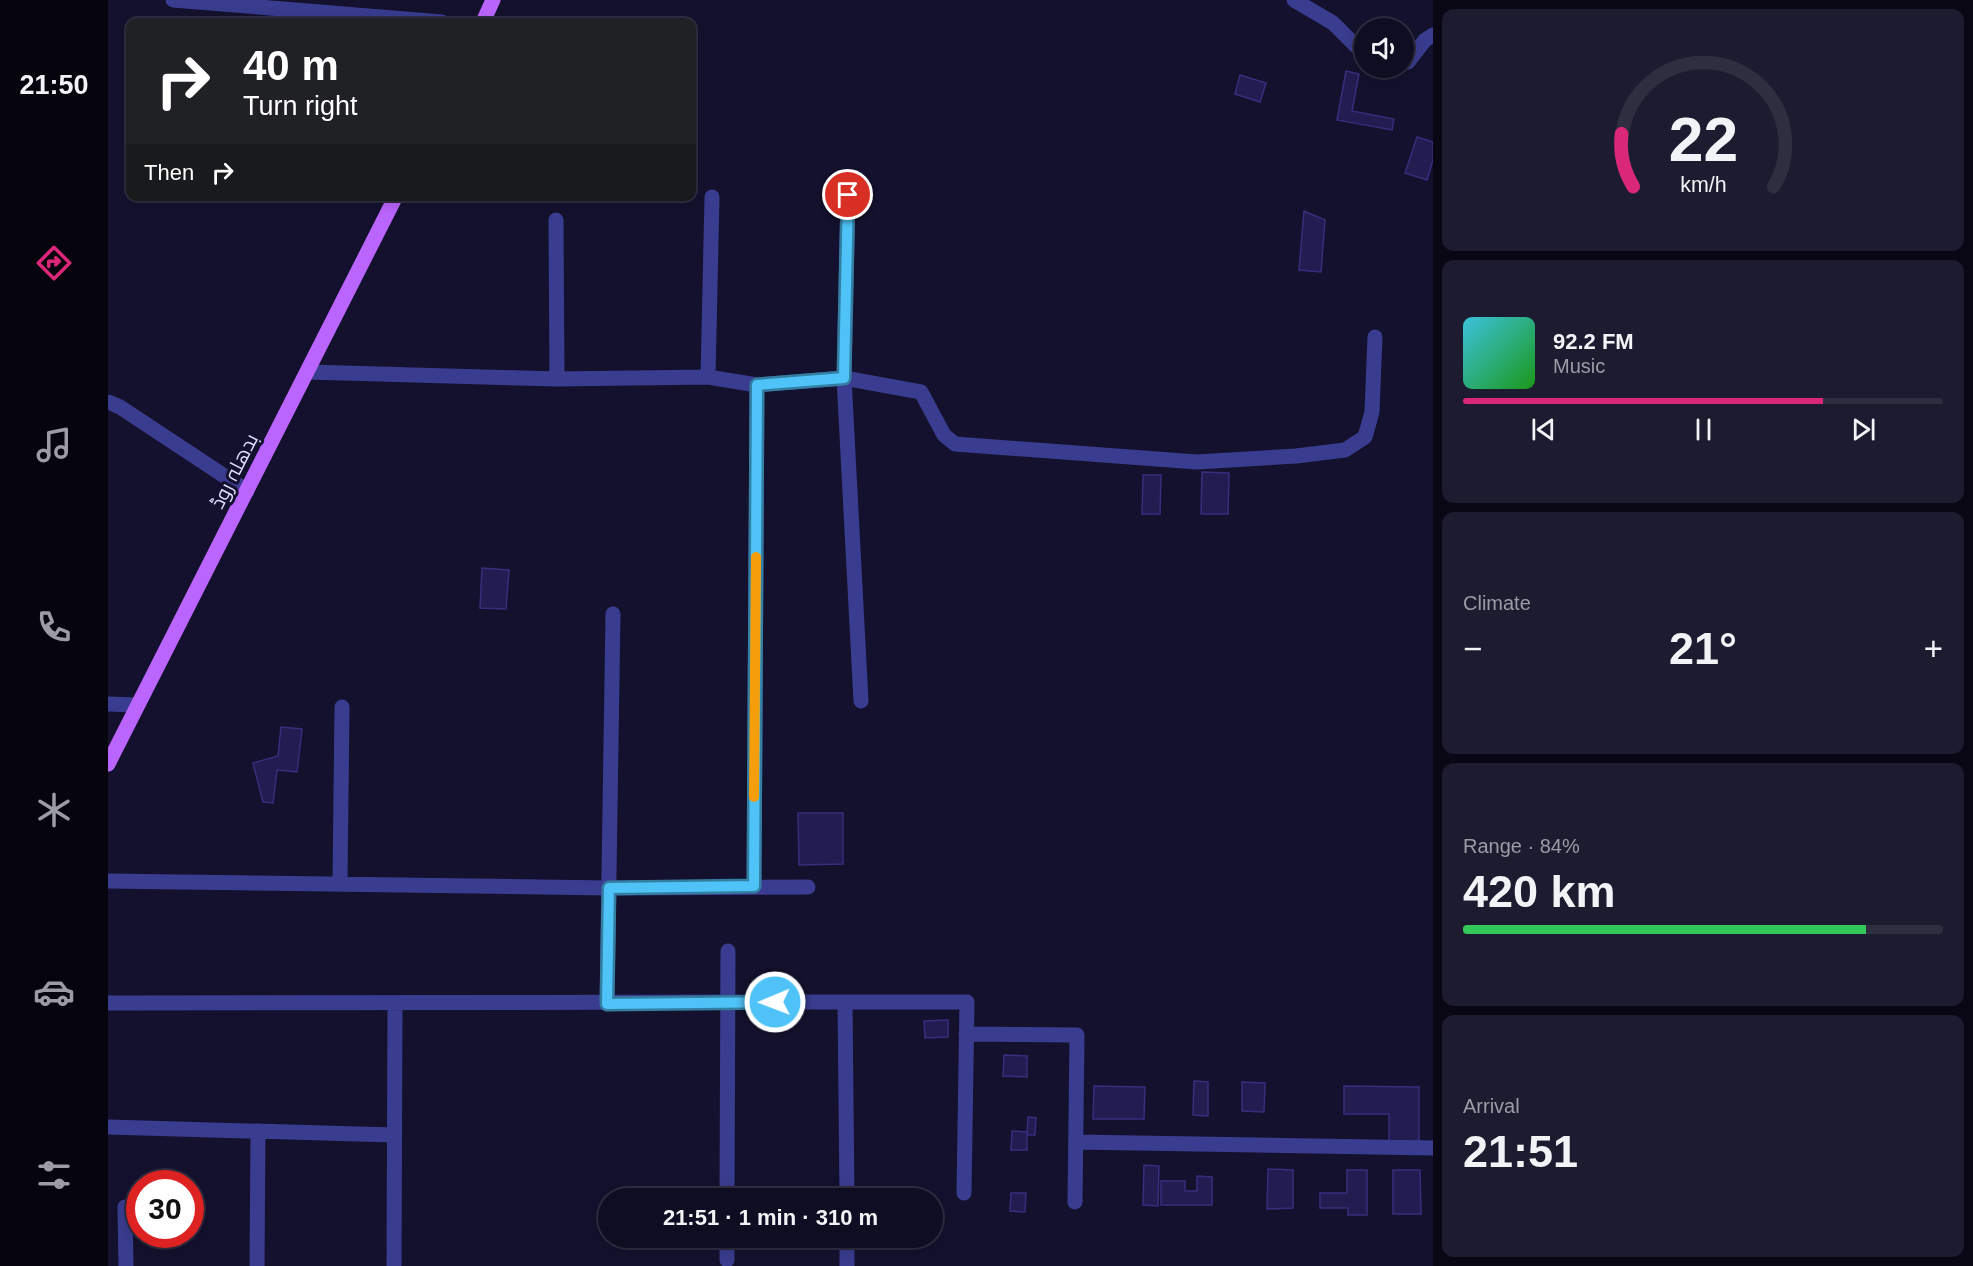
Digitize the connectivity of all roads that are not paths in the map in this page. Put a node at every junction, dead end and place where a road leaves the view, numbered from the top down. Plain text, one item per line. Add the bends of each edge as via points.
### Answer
1 (173, 0) edge
2 (493, 0) edge
3 (1294, 0) edge
4 (393, 18) edge
5 (485, 18) edge
6 (1433, 35) edge
7 (1354, 44) edge
8 (1414, 54) edge
9 (848, 195) dead end
10 (712, 197) dead end
11 (394, 201) edge
12 (556, 220) dead end
13 (1375, 337) dead end
14 (308, 372) junction
15 (708, 377) junction
16 (844, 378) junction
17 (556, 379) junction
18 (757, 385) junction
19 (108, 402) edge
20 (247, 491) junction
21 (613, 614) dead end
22 (861, 701) dead end
23 (108, 704) edge
24 (136, 705) junction
25 (342, 707) dead end
26 (108, 764) edge
27 (108, 881) edge
28 (340, 883) junction
29 (754, 886) junction
30 (808, 887) dead end
31 (609, 888) junction
32 (728, 951) dead end
33 (845, 1002) junction
34 (108, 1003) edge
35 (728, 1003) junction
36 (395, 1004) junction
37 (607, 1004) junction
38 (966, 1034) junction
39 (108, 1126) edge
40 (258, 1131) junction
41 (394, 1135) junction
42 (1076, 1142) junction
43 (1433, 1148) edge
44 (727, 1188) edge
45 (847, 1188) edge
46 (964, 1193) dead end
47 (1075, 1202) dead end
48 (125, 1207) dead end
49 (727, 1248) edge
50 (847, 1248) edge
51 (726, 1260) dead end
52 (126, 1266) edge
53 (257, 1266) edge
54 (394, 1266) edge
55 (847, 1266) edge

1 - 4 street
2 - 5 main road
3 - 7 street via 1333,23
6 - 8 street
9 - 16 street
10 - 15 street
11 - 14 main road, بدھلہ روڈ
12 - 17 street
13 - 16 street via 1372,412 1365,438 1345,450 1296,456 1197,462 955,444 944,435 921,392
14 - 17 street
14 - 20 main road, بدھلہ روڈ
15 - 17 street
15 - 18 street
16 - 18 street
16 - 22 street
18 - 29 street
19 - 20 street
20 - 24 main road, بدھلہ روڈ
21 - 31 street
23 - 24 street
24 - 26 main road, بدھلہ روڈ
25 - 28 street
27 - 28 street
28 - 31 street
29 - 30 street
29 - 31 street
31 - 37 street
32 - 35 street
33 - 35 street
33 - 38 street via 967,1002
33 - 45 street
34 - 36 street
35 - 37 street
35 - 44 street
36 - 37 street
36 - 41 street
38 - 42 street via 1077,1035
38 - 46 street
39 - 40 street
40 - 41 street
40 - 53 street
41 - 54 street
42 - 43 street
42 - 47 street
48 - 52 street
49 - 51 street
50 - 55 street

